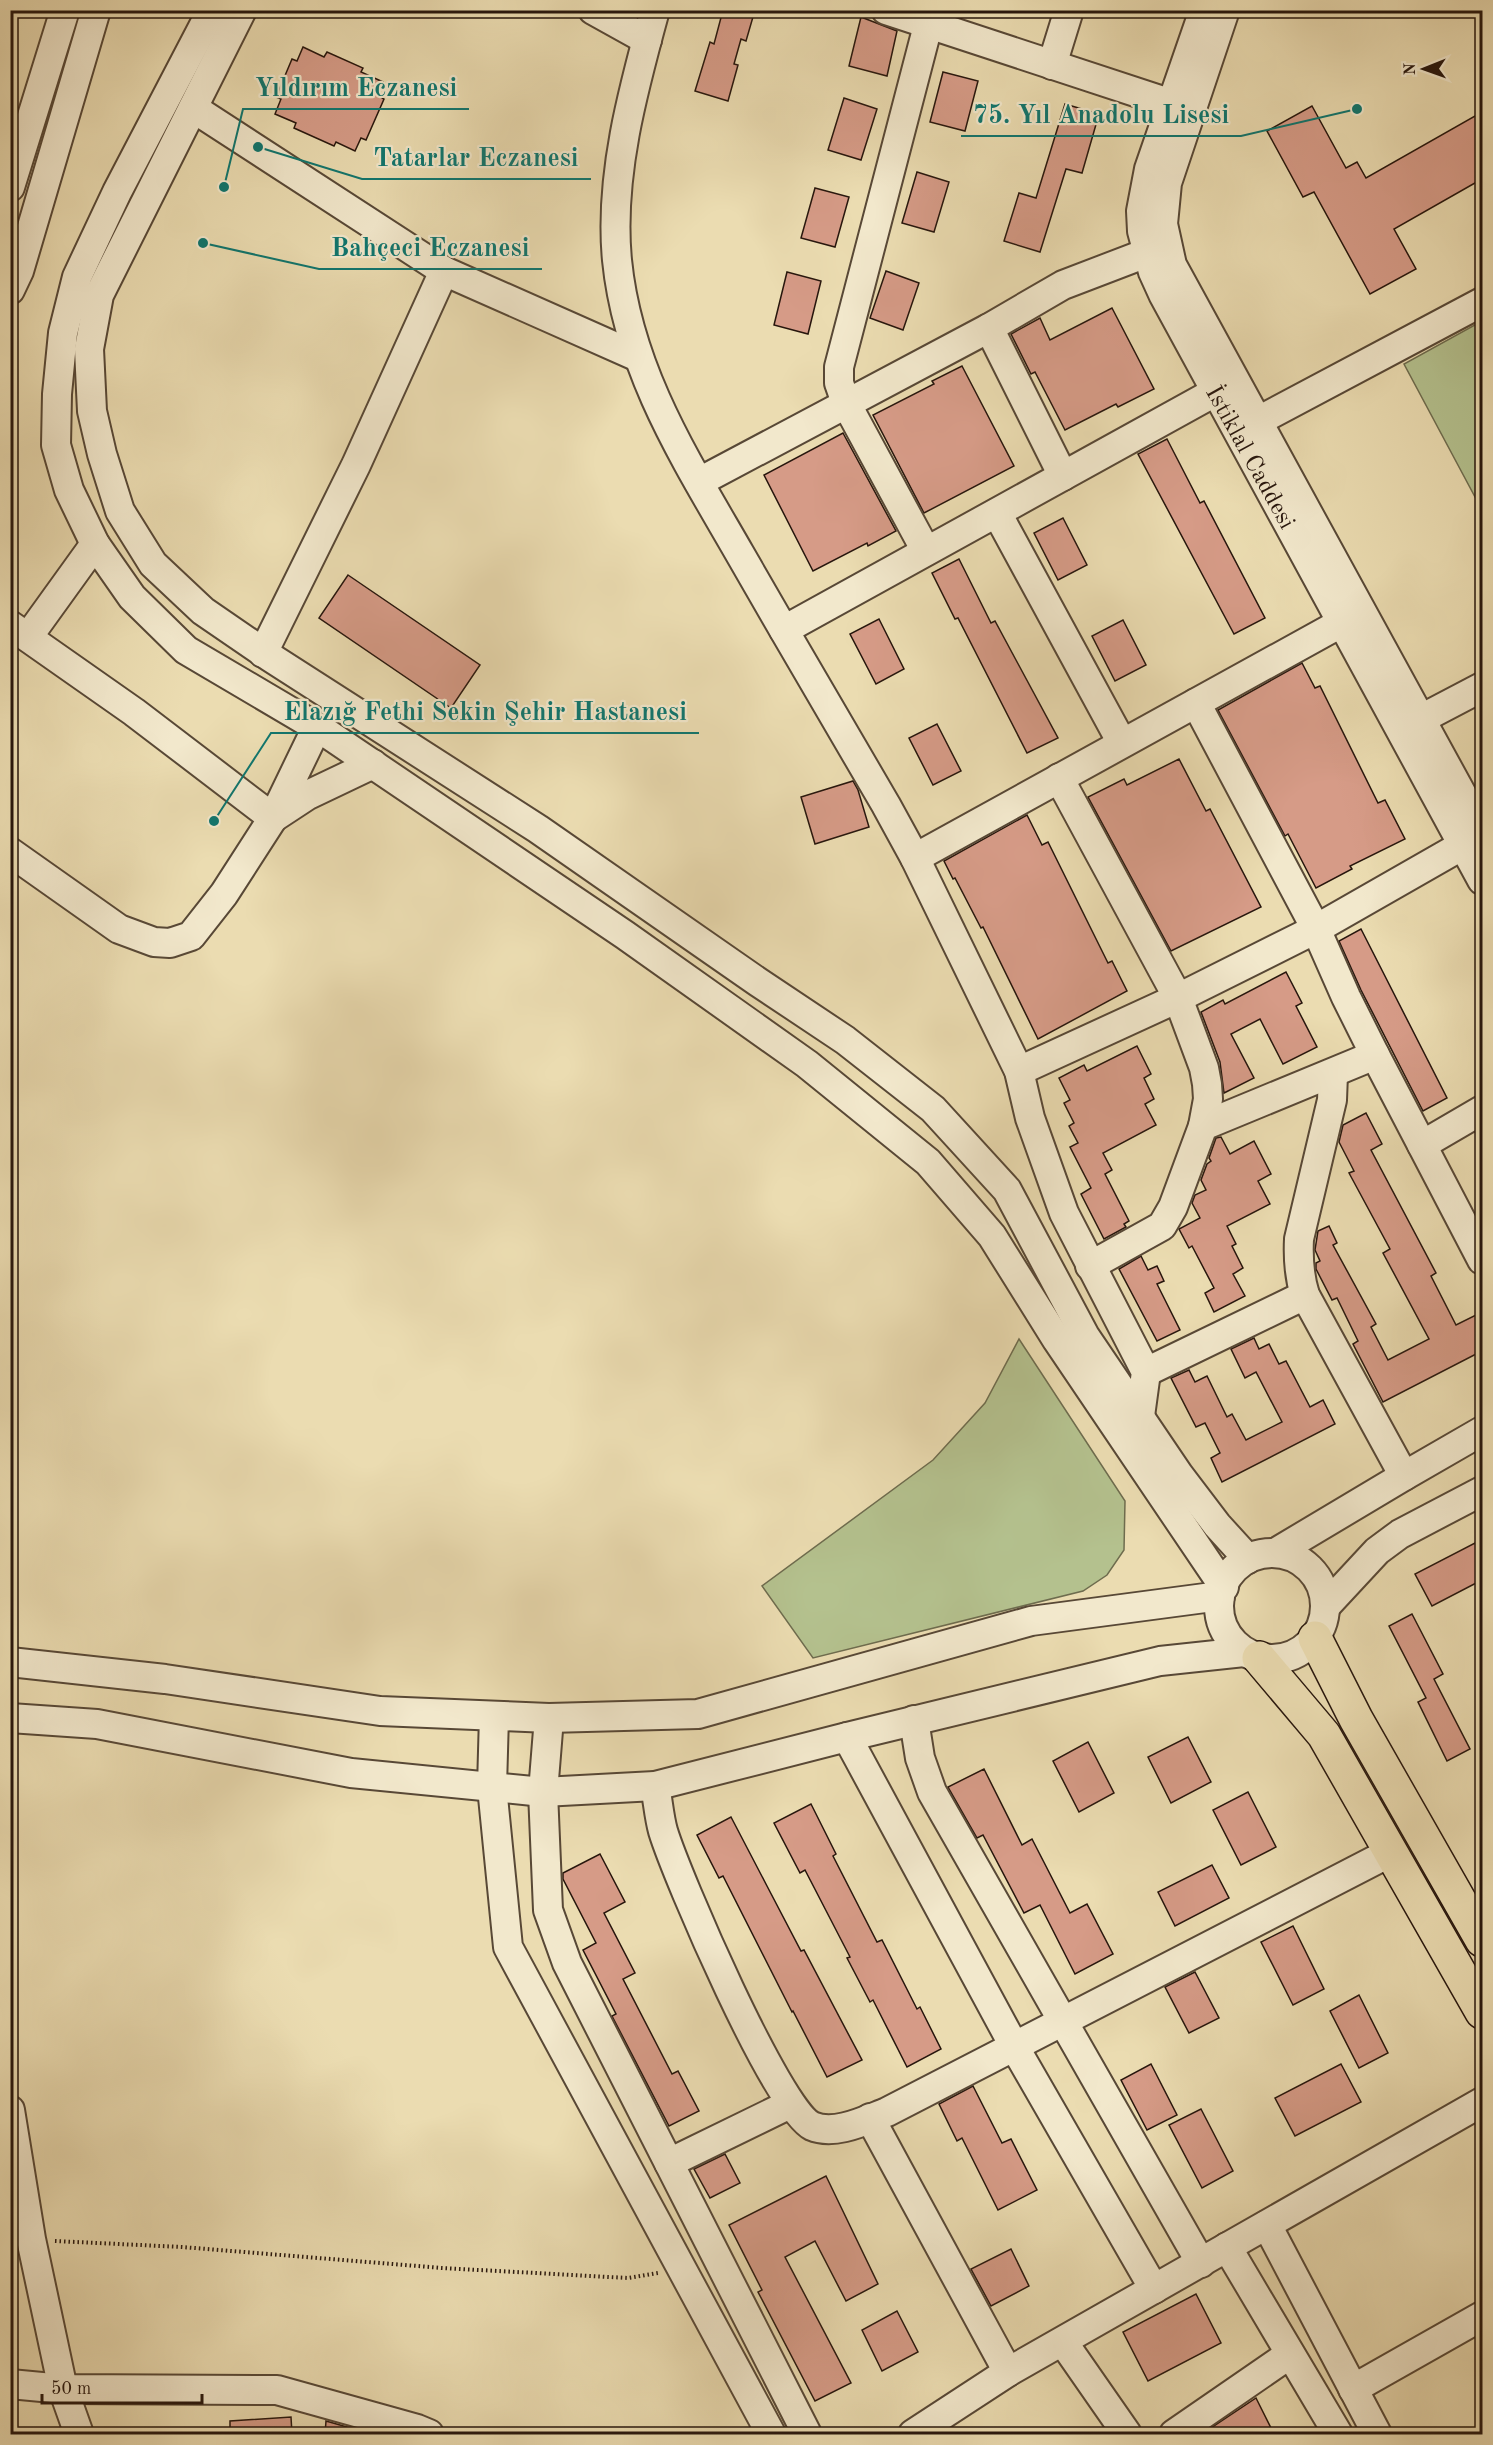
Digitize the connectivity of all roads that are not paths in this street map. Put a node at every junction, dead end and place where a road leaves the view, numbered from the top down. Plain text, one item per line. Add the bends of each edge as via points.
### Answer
1 (65, 10) edge
2 (96, 10) edge
3 (212, 10) edge
4 (242, 10) edge
5 (593, 10) edge
6 (655, 10) edge
7 (886, 10) edge
8 (1070, 10) edge
9 (1204, 10) edge
10 (1225, 10) edge
11 (930, 17) edge
12 (647, 40) junction
13 (1052, 65) junction
14 (1172, 104) junction
15 (193, 108) junction
16 (10, 188) edge
17 (42, 193) junction
18 (10, 194) edge
19 (1156, 248) junction
20 (444, 271) junction
21 (10, 290) edge
22 (1482, 302) edge
23 (989, 328) junction
24 (638, 357) junction
25 (1215, 392) junction
26 (846, 403) junction
27 (1258, 421) junction
28 (1064, 476) junction
29 (699, 482) junction
30 (997, 513) junction
31 (94, 544) junction
32 (926, 551) junction
33 (1341, 623) junction
34 (784, 630) junction
35 (19, 631) edge
36 (264, 653) junction
37 (1482, 687) edge
38 (1196, 703) junction
39 (1421, 719) junction
40 (317, 727) junction
41 (1122, 743) junction
42 (373, 764) junction
43 (1059, 778) junction
44 (273, 818) junction
45 (1472, 838) edge
46 (10, 852) edge
47 (915, 858) junction
48 (1482, 880) edge
49 (1316, 929) junction
50 (1178, 998) junction
51 (1375, 1055) junction
52 (1018, 1071) junction
53 (1333, 1074) junction
54 (1482, 1110) edge
55 (1203, 1126) junction
56 (1422, 1145) junction
57 (1482, 1260) edge
58 (1090, 1266) junction
59 (1305, 1295) junction
60 (1146, 1372) junction
61 (1140, 1416) junction
62 (1482, 1431) edge
63 (1404, 1476) junction
64 (1482, 1491) edge
65 (1275, 1553) junction
66 (1248, 1559) junction
67 (1222, 1592) junction
68 (1325, 1607) junction
69 (1315, 1638) junction
70 (1251, 1655) junction
71 (10, 1662) edge
72 (494, 1716) junction
73 (10, 1718) edge
74 (549, 1718) junction
75 (914, 1720) junction
76 (847, 1737) junction
77 (655, 1786) junction
78 (492, 1787) junction
79 (543, 1792) junction
80 (1391, 1852) junction
81 (1478, 1923) edge
82 (1482, 2012) edge
83 (1062, 2022) junction
84 (1014, 2046) junction
85 (1482, 2102) edge
86 (790, 2104) junction
87 (10, 2110) edge
88 (870, 2118) junction
89 (669, 2163) junction
90 (1267, 2225) junction
91 (21, 2239) edge
92 (1227, 2247) junction
93 (1201, 2262) junction
94 (1154, 2289) junction
95 (1482, 2316) edge
96 (1063, 2342) junction
97 (1290, 2354) junction
98 (1008, 2372) junction
99 (10, 2384) edge
100 (63, 2389) junction
101 (1353, 2389) junction
102 (78, 2434) edge
103 (429, 2434) edge
104 (771, 2434) edge
105 (807, 2434) edge
106 (913, 2434) edge
107 (1126, 2434) edge
108 (1174, 2434) edge
109 (1338, 2434) edge
110 (1377, 2434) edge

1 - 16 street
2 - 17 street
3 - 31 street via 77,276 63,333 56,445 69,490
4 - 15 street
5 - 12 street
6 - 12 street
7 - 11 street
8 - 13 street
9 - 14 street, İstiklal Caddesi
10 - 19 street, İstiklal Caddesi via 1167,183
11 - 13 street
11 - 26 street via 842,350 839,383
12 - 24 street via 623,144 616,200 617,259 625,311
13 - 14 street
14 - 19 street, İstiklal Caddesi via 1149,169 1141,211 1142,231
15 - 20 street
15 - 36 street via 99,295 89,349 92,411 120,511 153,564 203,611
17 - 18 street
17 - 21 street
19 - 23 street via 1063,285
19 - 25 street, İstiklal Caddesi via 1163,294
19 - 27 street, İstiklal Caddesi via 1180,282
20 - 24 street
20 - 36 street via 356,465
22 - 27 street
23 - 26 street
23 - 28 street
24 - 29 street via 650,389
25 - 28 street
25 - 33 street, İstiklal Caddesi
26 - 29 street
26 - 32 street
27 - 39 street, İstiklal Caddesi
28 - 30 street
29 - 34 street
30 - 32 street
30 - 41 street
31 - 35 street
31 - 40 street via 132,597 186,650
32 - 34 street
33 - 38 street
33 - 45 street, İstiklal Caddesi
34 - 47 street
35 - 44 street
36 - 61 street via 538,829 845,1040 933,1109 1007,1190 1085,1336
37 - 39 street
38 - 41 street
38 - 49 street
39 - 45 street, İstiklal Caddesi
40 - 42 street
40 - 44 street
41 - 43 street
42 - 44 street via 308,795
42 - 67 street via 788,1050 928,1162 992,1236
43 - 47 street
43 - 50 street
44 - 46 street via 224,894 191,936 170,943 154,942 119,929
45 - 48 street, İstiklal Caddesi
45 - 49 street
47 - 52 street
49 - 50 street
49 - 51 street
50 - 52 street
50 - 55 street via 1206,1076 1208,1099
51 - 53 street
51 - 56 street
52 - 58 street via 1046,1167
53 - 55 street
53 - 59 street via 1332,1100 1299,1239 1298,1259
54 - 56 street
55 - 58 street via 1162,1226
56 - 57 street
58 - 60 street
59 - 60 street
59 - 63 street
60 - 61 street
61 - 66 street via 1179,1475
62 - 63 street
63 - 65 street
64 - 68 street via 1400,1534 1377,1551
65 - 66 street
65 - 68 street via 1296,1560 1315,1575 1323,1590
66 - 67 street via 1235,1568
67 - 70 street via 1219,1612 1224,1628 1232,1641
67 - 74 street via 1031,1621 698,1714
68 - 69 street via 1323,1623
69 - 70 street via 1290,1657 1274,1660
69 - 81 main road via 1356,1719
70 - 75 street via 1160,1661
70 - 80 main road via 1324,1735
71 - 72 street via 165,1679 380,1711
72 - 74 street
72 - 78 street
73 - 78 street via 97,1724 351,1773
74 - 79 street
75 - 76 street
75 - 83 street via 920,1758 932,1792
76 - 77 street
76 - 84 street
77 - 79 street
77 - 86 street via 663,1831 715,1962
78 - 79 street
78 - 104 street via 508,1947
79 - 89 street via 548,1911 567,1963
80 - 82 main road
80 - 83 street
83 - 84 street
83 - 93 street
84 - 88 street
84 - 94 street
85 - 90 street
86 - 88 street via 812,2126 833,2128
86 - 89 street
87 - 91 street
88 - 98 street
89 - 105 street
90 - 92 street
90 - 101 street
91 - 100 street
92 - 93 street
92 - 97 street
93 - 94 street
94 - 96 street
95 - 101 street
96 - 98 street
96 - 107 street
97 - 108 street
97 - 109 street
98 - 106 street
99 - 100 street
100 - 102 street
100 - 103 street via 277,2390
101 - 110 street

